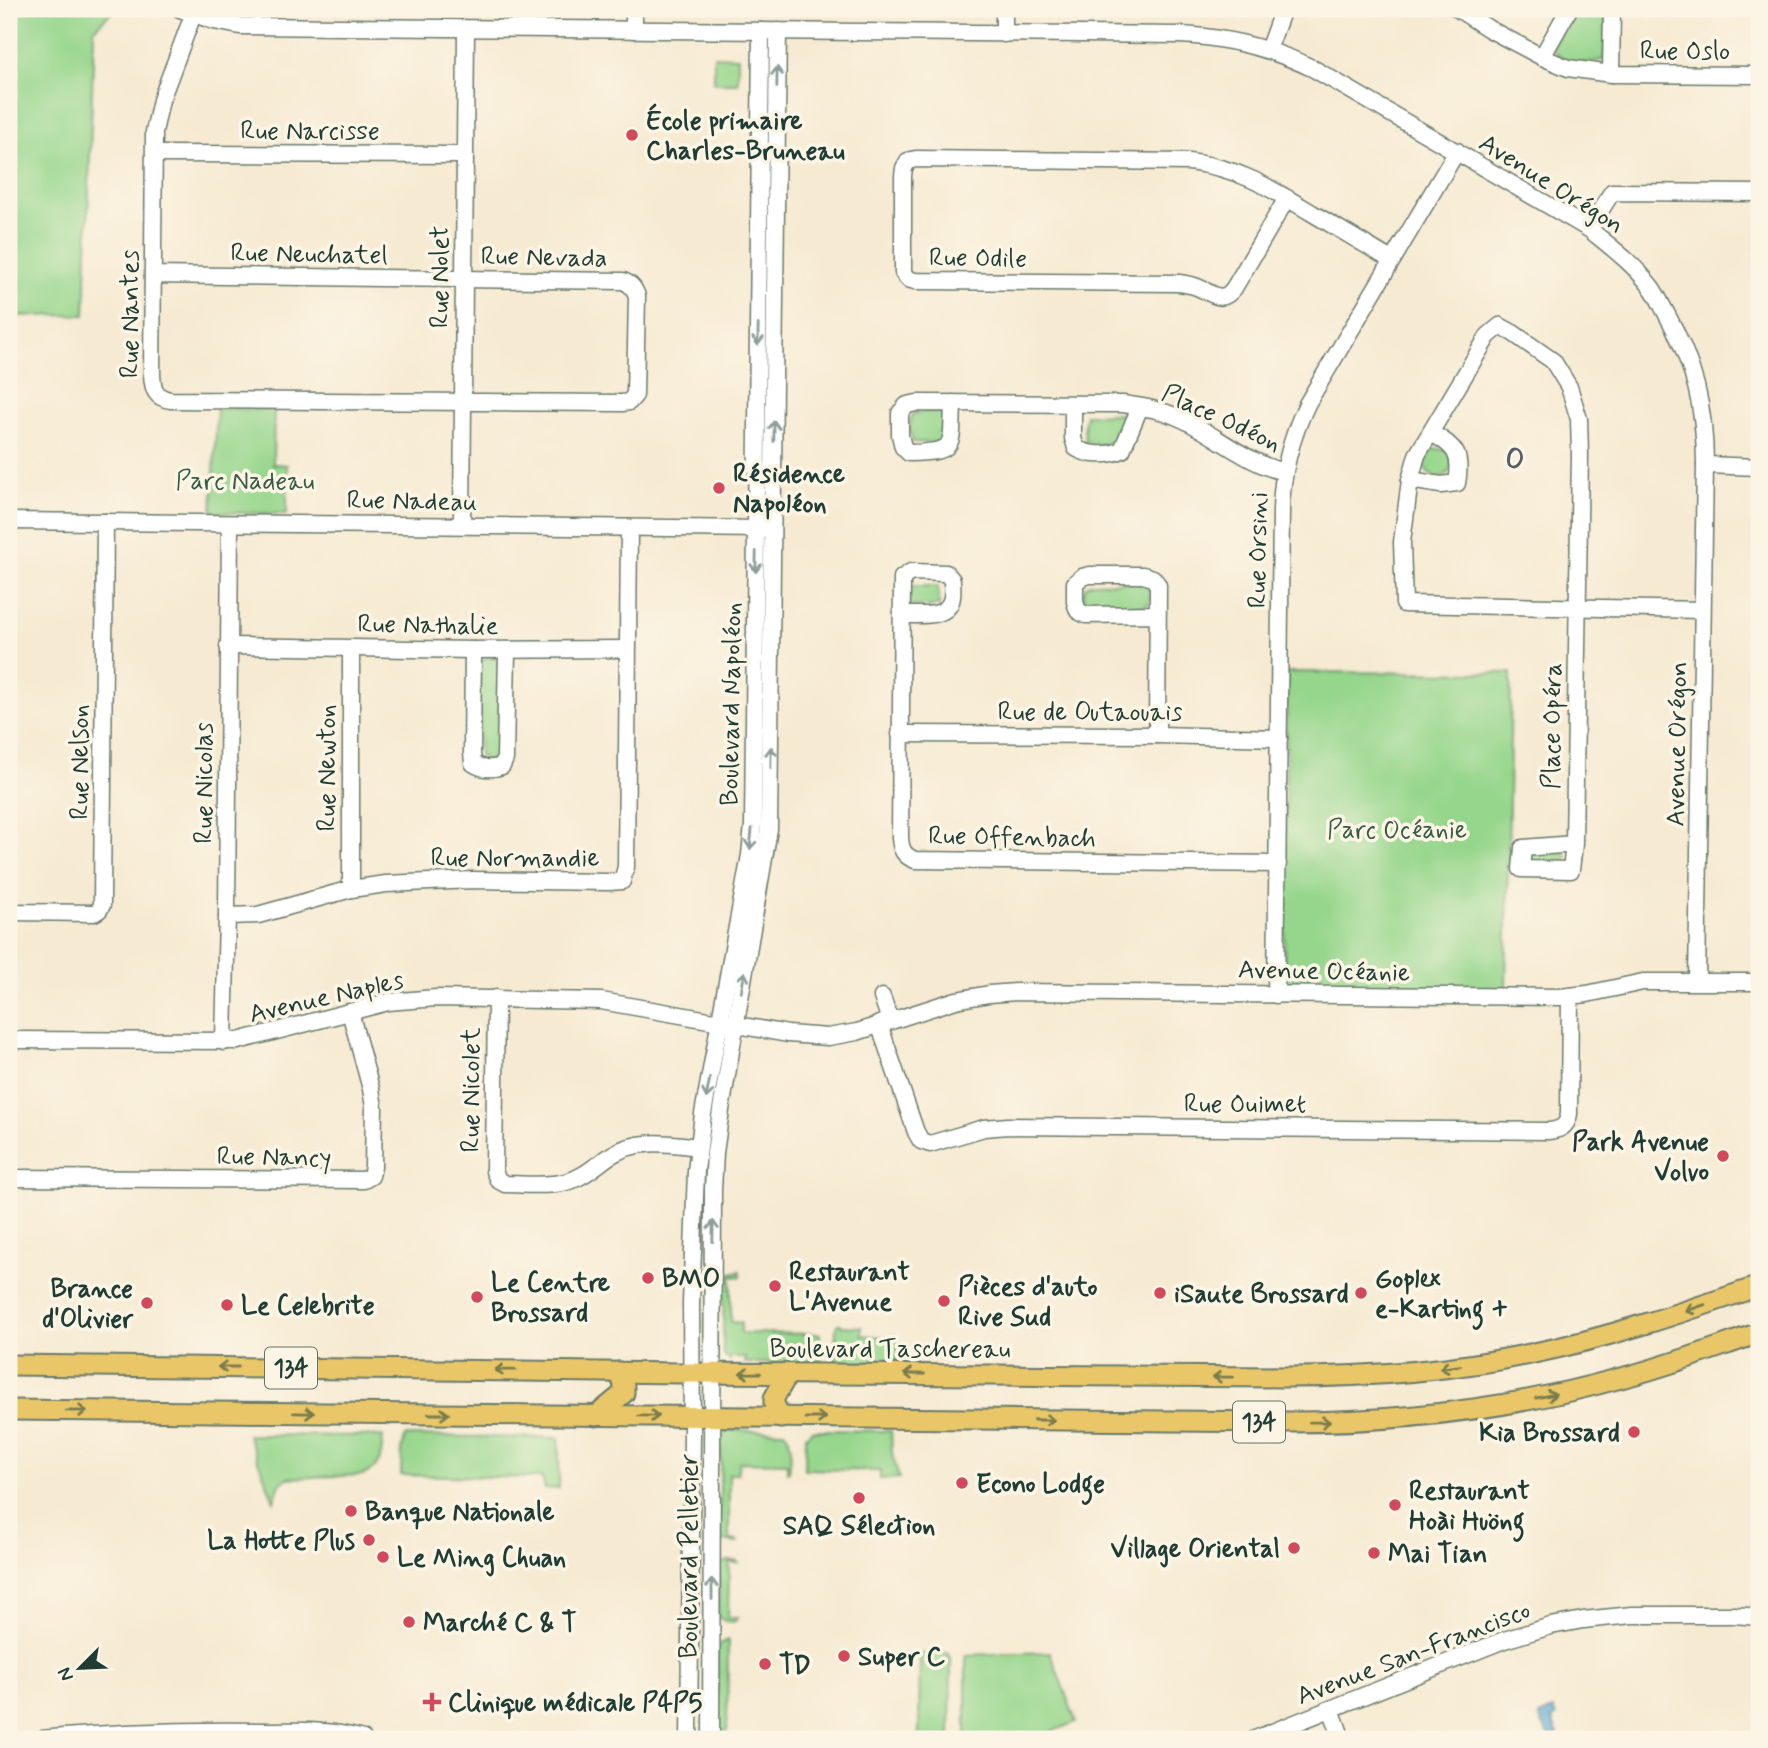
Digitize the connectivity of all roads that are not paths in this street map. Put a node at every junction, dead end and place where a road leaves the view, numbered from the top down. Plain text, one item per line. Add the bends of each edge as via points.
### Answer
1 (634, 9) edge
2 (1004, 9) edge
3 (1283, 9) edge
4 (1458, 9) edge
5 (1569, 9) edge
6 (1612, 9) edge
7 (187, 12) edge
8 (466, 29) junction
9 (634, 30) junction
10 (770, 31) junction
11 (1004, 34) junction
12 (1268, 50) junction
13 (1542, 57) junction
14 (1611, 74) junction
15 (1759, 75) edge
16 (1457, 151) junction
17 (154, 154) junction
18 (465, 155) junction
19 (1759, 193) edge
20 (1287, 198) junction
21 (1590, 229) junction
22 (1391, 260) junction
23 (153, 275) junction
24 (464, 279) junction
25 (463, 402) junction
26 (953, 403) dead end
27 (1073, 405) junction
28 (1140, 407) junction
29 (1431, 433) junction
30 (1705, 465) junction
31 (1759, 467) edge
32 (1284, 472) junction
33 (1410, 480) junction
34 (9, 521) edge
35 (105, 522) junction
36 (229, 524) junction
37 (462, 525) junction
38 (629, 527) junction
39 (765, 529) junction
40 (1578, 608) junction
41 (1702, 610) junction
42 (1157, 614) junction
43 (902, 615) dead end
44 (228, 646) junction
45 (351, 648) junction
46 (627, 649) junction
47 (473, 650) junction
48 (507, 650) junction
49 (900, 734) junction
50 (1157, 735) junction
51 (1279, 738) junction
52 (1574, 844) dead end
53 (1278, 864) junction
54 (351, 889) junction
55 (9, 912) edge
56 (227, 916) junction
57 (1697, 981) junction
58 (1759, 982) edge
59 (1276, 995) junction
60 (1570, 996) junction
61 (882, 997) dead end
62 (496, 998) junction
63 (350, 1012) junction
64 (885, 1022) junction
65 (728, 1023) junction
66 (9, 1040) edge
67 (224, 1042) junction
68 (698, 1147) junction
69 (9, 1178) edge
70 (692, 1264) junction
71 (712, 1264) junction
72 (1759, 1286) edge
73 (1759, 1333) edge
74 (9, 1365) edge
75 (619, 1372) junction
76 (692, 1373) junction
77 (712, 1373) junction
78 (788, 1374) junction
79 (9, 1410) edge
80 (596, 1416) junction
81 (692, 1417) junction
82 (713, 1417) junction
83 (781, 1418) junction
84 (690, 1550) junction
85 (712, 1551) junction
86 (1759, 1617) edge
87 (1331, 1709) junction
88 (689, 1731) edge
89 (711, 1731) edge
90 (42, 1739) edge
91 (363, 1739) edge
92 (1255, 1739) edge
93 (1342, 1739) edge

1 - 9 street
2 - 11 street
3 - 12 street
4 - 13 street, Rue Oslo
5 - 13 street
6 - 14 street, Rue Oslo
7 - 8 street, Avenue Orégon via 240,26
7 - 17 street, Rue Nantes via 161,100
8 - 9 street, Avenue Orégon
8 - 18 street, Rue Nolet
9 - 10 street, Avenue Orégon
10 - 11 street, Avenue Orégon
10 - 39 street, Boulevard Napoléon
11 - 12 street, Avenue Orégon via 1188,36
12 - 16 street, Avenue Orégon via 1314,69
13 - 14 street, Rue Oslo via 1568,68
14 - 15 street, Rue Oslo
16 - 21 street, Avenue Orégon
16 - 22 street, Rue Orsini
17 - 18 street, Rue Narcisse
17 - 23 street, Rue Nantes
18 - 24 street, Rue Nolet
19 - 21 street via 1612,192
20 - 20 street, Rue Odile via 1235,172 1189,162 916,159 908,161 903,176 903,273 915,281 1179,283 1222,298 1234,288
20 - 22 street, Rue Odile
21 - 30 street, Avenue Orégon via 1651,288 1671,322 1690,362 1701,403
22 - 32 street, Rue Orsini via 1307,404
23 - 24 street, Rue Neuchatel
23 - 25 street, Rue Nantes via 153,386 163,398
24 - 25 street, Rue Nolet
24 - 25 street, Rue Nevada via 629,283 636,296 636,386 635,395 622,403
25 - 37 street, Rue Nolet
26 - 27 street, Place Odéon
27 - 28 street, Place Odéon
27 - 28 street, Place Odéon via 1076,449 1114,454 1122,450
28 - 32 street, Place Odéon via 1183,420 1249,458
29 - 33 street via 1417,455
29 - 33 street via 1449,443 1458,458 1457,483
29 - 40 street, Place Opéra via 1488,336 1500,326 1553,361 1569,387 1579,419
30 - 31 street
30 - 41 street, Avenue Orégon
32 - 51 street, Rue Orsini
33 - 40 street via 1402,542 1404,604
34 - 35 street, Rue Nadeau
35 - 36 street, Rue Nadeau
35 - 55 street, Rue Nelson via 102,905 86,913
36 - 37 street, Rue Nadeau
36 - 44 street, Rue Nicolas
37 - 38 street, Rue Nadeau
38 - 39 street, Rue Nadeau
38 - 46 street, Rue Normandie
39 - 65 street, Boulevard Napoléon via 753,825
40 - 41 street
40 - 52 street, Place Opéra
41 - 57 street, Avenue Orégon
42 - 42 street via 1158,585 1153,578 1090,575 1076,583 1077,611 1086,615
42 - 50 street
43 - 49 street, Rue Offenbach
44 - 45 street, Rue Nathalie
44 - 56 street, Rue Nicolas
45 - 47 street, Rue Nathalie
45 - 54 street, Rue Newton
46 - 48 street, Rue Nathalie
46 - 54 street, Rue Normandie via 626,867 622,881 425,881
47 - 48 street, Rue Nathalie
47 - 48 street via 473,763 495,768 505,759
49 - 50 street, Rue de Outaouais
49 - 53 street, Rue Offenbach via 901,848 906,857
50 - 51 street, Rue de Outaouais
51 - 53 street, Rue Orsini
53 - 59 street, Rue Orsini
54 - 56 street, Rue Normandie via 258,915
56 - 67 street, Rue Nicolas
57 - 58 street, Avenue Océanie
57 - 60 street, Avenue Océanie via 1643,982
59 - 60 street, Avenue Océanie
59 - 64 street, Avenue Océanie via 1003,993 956,1000
60 - 64 street, Rue Ouimet via 1569,1114 1565,1126 1548,1131 1008,1126 925,1143 916,1132
61 - 64 street
62 - 63 street, Avenue Naples via 410,999
62 - 65 street, Avenue Naples via 613,1002
62 - 68 street, Rue Nicolet via 494,1171 498,1180 505,1184 559,1184 639,1144
63 - 67 street, Avenue Naples
63 - 69 street, Rue Nancy via 374,1107 373,1167 364,1180
64 - 65 street, Avenue Océanie via 828,1038
65 -> 68 street, Boulevard Napoléon
71 -> 65 street, Boulevard Napoléon via 715,1153
66 - 67 street, Avenue Naples
68 - 70 street, Boulevard Napoléon
70 - 71 street
70 - 76 street, Boulevard Napoléon
71 - 77 street, Boulevard Napoléon
72 -> 78 main road, Boulevard Taschereau / 134 via 1577,1343 1500,1360 1405,1373 1303,1377
83 -> 73 main road, 134 via 1274,1422 1400,1418 1453,1413 1590,1387
75 -> 74 main road, Boulevard Taschereau / 134
75 - 76 main road, Boulevard Taschereau / 134
75 - 80 main road via 624,1393
76 - 77 main road, Boulevard Taschereau / 134
76 - 81 street, Boulevard Pelletier
78 -> 77 main road, Boulevard Taschereau / 134
77 - 82 street, Boulevard Pelletier
78 - 83 main road via 774,1398
79 -> 80 main road, 134
80 -> 81 main road, 134
81 - 82 main road, 134
81 - 84 street, Boulevard Pelletier
82 - 83 main road, 134
82 - 85 street, Boulevard Pelletier
84 - 85 street
84 - 88 street, Boulevard Pelletier
89 -> 85 street, Boulevard Pelletier
86 - 87 street, Avenue San-Francisco via 1619,1616 1551,1626
87 - 92 street, Avenue San-Francisco
87 - 93 street
88 - 89 street
90 - 91 street via 216,1730 322,1732

